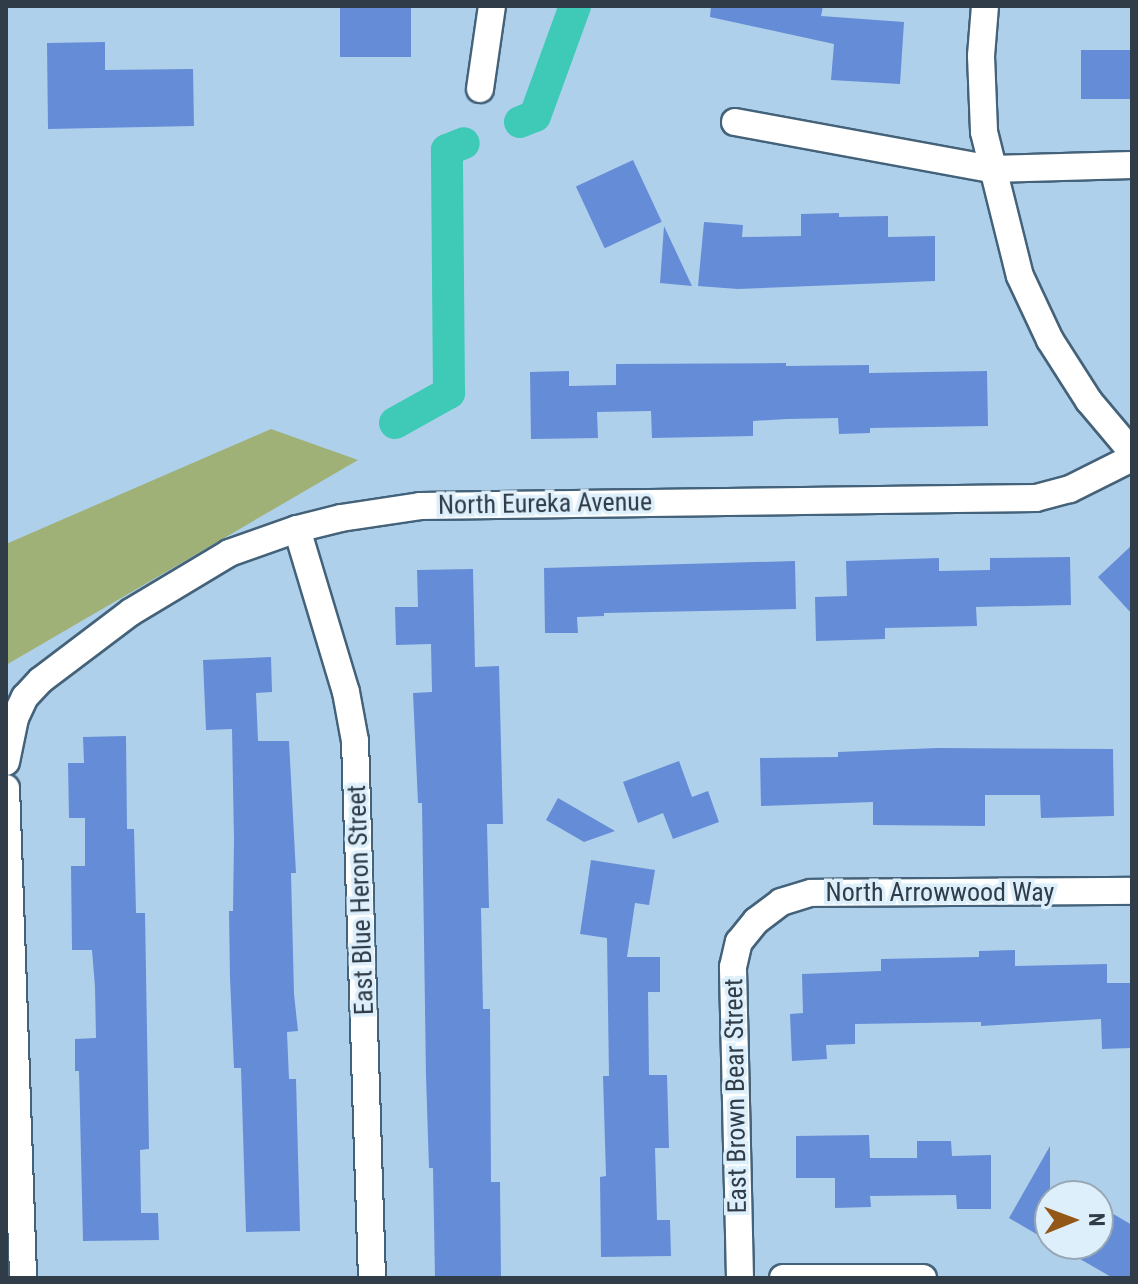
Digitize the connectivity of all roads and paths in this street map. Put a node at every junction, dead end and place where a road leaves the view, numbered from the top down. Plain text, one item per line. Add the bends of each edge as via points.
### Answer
1 (492, 6) edge
2 (985, 6) edge
3 (480, 89) dead end
4 (735, 122) dead end
5 (1132, 165) edge
6 (992, 169) junction
7 (1132, 455) edge
8 (297, 529) junction
9 (6, 762) edge
10 (6, 788) edge
11 (1132, 891) edge
12 (756, 921) joint
13 (23, 1278) edge
14 (372, 1278) edge
15 (740, 1278) edge
16 (783, 1278) edge
17 (923, 1278) edge

1 - 3 street
2 - 6 street via 984,132
4 - 6 street
5 - 6 street
6 - 7 street via 1020,276 1050,340
7 - 8 street, North Eureka Avenue via 1070,489 1036,498 420,506
8 - 9 street, North Eureka Avenue via 229,553 131,612 41,680 15,718
8 - 14 street, East Blue Heron Street via 346,692 355,741
10 - 13 street
11 - 12 street, North Arrowwood Way via 811,893 781,902
12 - 15 street, East Brown Bear Street via 739,942 733,967
16 - 17 street

